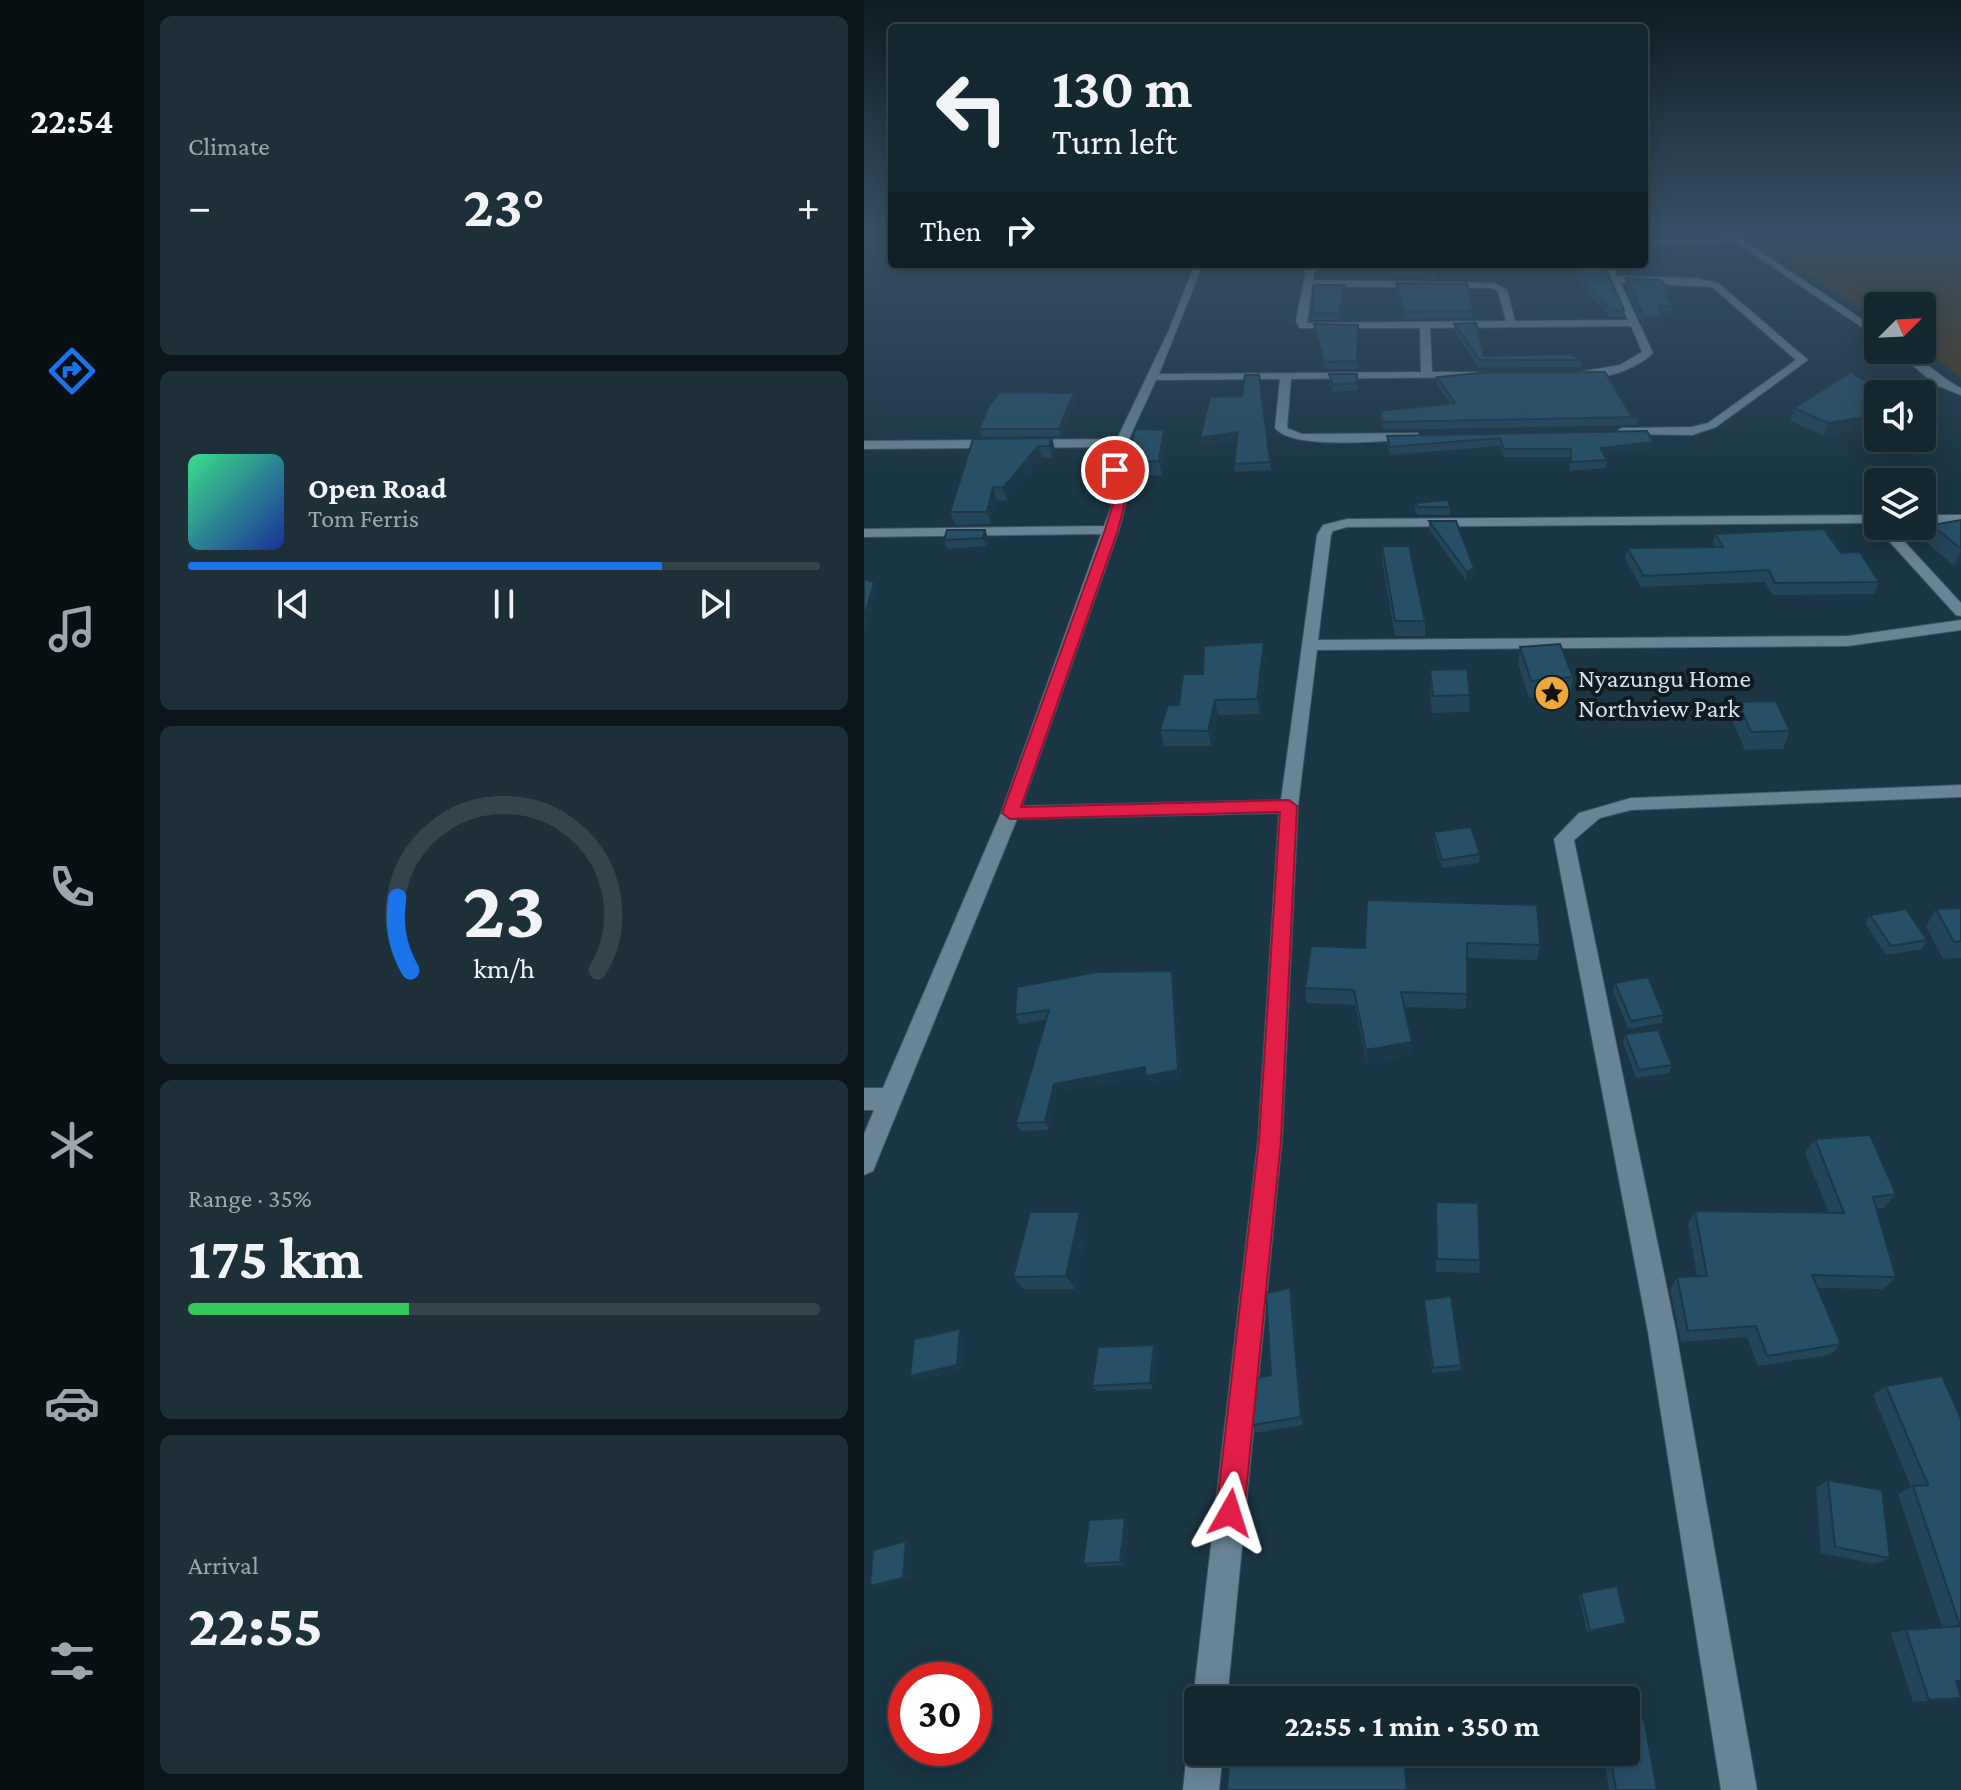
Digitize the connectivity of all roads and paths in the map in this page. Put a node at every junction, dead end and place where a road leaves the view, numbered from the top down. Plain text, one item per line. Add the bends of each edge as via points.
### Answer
1 (1178, 318) edge
2 (1302, 318) edge
3 (1510, 318) edge
4 (1633, 318) edge
5 (1753, 318) edge
6 (1511, 323) junction
7 (1635, 323) junction
8 (1425, 325) junction
9 (1916, 364) edge
10 (1561, 373) edge
11 (1487, 375) edge
12 (1427, 376) junction
13 (1154, 377) junction
14 (1286, 377) junction
15 (1961, 392) edge
16 (1604, 433) edge
17 (1429, 436) edge
18 (1121, 443) junction
19 (864, 445) edge
20 (1864, 519) edge
21 (1936, 519) edge
22 (1961, 519) edge
23 (1112, 530) junction
24 (864, 533) edge
25 (1896, 540) edge
26 (1961, 612) edge
27 (1961, 625) edge
28 (1312, 645) junction
29 (1961, 791) edge
30 (1289, 806) junction
31 (1010, 813) junction
32 (864, 1099) edge
33 (893, 1099) junction
34 (864, 1163) edge
35 (1212, 1686) edge
36 (1204, 1766) edge
37 (1201, 1790) edge
38 (1739, 1790) edge

1 - 13 street
2 - 8 street via 1303,326
3 - 6 street
4 - 7 street
5 - 16 street via 1803,360 1712,425 1692,431
6 - 7 street
6 - 8 street
7 - 10 street via 1648,353 1635,363 1606,373
8 - 12 street
9 - 15 street
11 - 12 street
12 - 14 street
13 - 14 street
13 - 18 street
14 - 17 street via 1281,428 1286,434
18 - 19 street
18 - 23 street via 1115,470 1122,494
20 - 28 street via 1335,525 1324,535
21 - 22 street
23 - 24 street
23 - 31 street
25 - 26 street
27 - 28 street via 1848,641
28 - 30 street
29 - 38 street via 1631,804 1578,820 1564,839 1662,1332
30 - 31 street
30 - 35 street via 1270,1140
31 - 33 street
32 - 33 street
33 - 34 street
36 - 37 street

